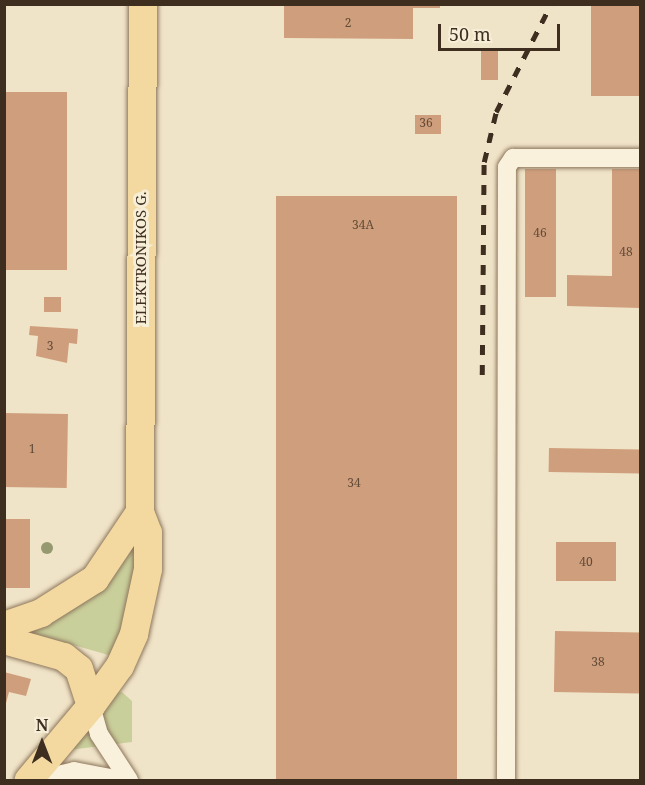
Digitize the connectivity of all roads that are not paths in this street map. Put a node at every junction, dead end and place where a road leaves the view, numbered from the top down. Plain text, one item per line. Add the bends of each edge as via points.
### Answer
1 (143, 4) edge
2 (640, 158) edge
3 (140, 513) junction
4 (4, 626) edge
5 (4, 640) edge
6 (91, 706) junction
7 (29, 780) edge
8 (36, 780) edge
9 (121, 780) edge
10 (129, 780) edge
11 (506, 780) edge

1 - 3 main road, ELEKTRONIKOS G.
2 - 11 street via 513,158 507,167
3 - 4 main road via 95,579 41,613
3 - 6 main road, ELEKTRONIKOS G. via 148,533 144,596 120,666
5 - 6 main road via 64,657 79,669
6 - 7 main road, ELEKTRONIKOS G.
6 - 10 street via 99,734
8 - 9 street via 74,771

